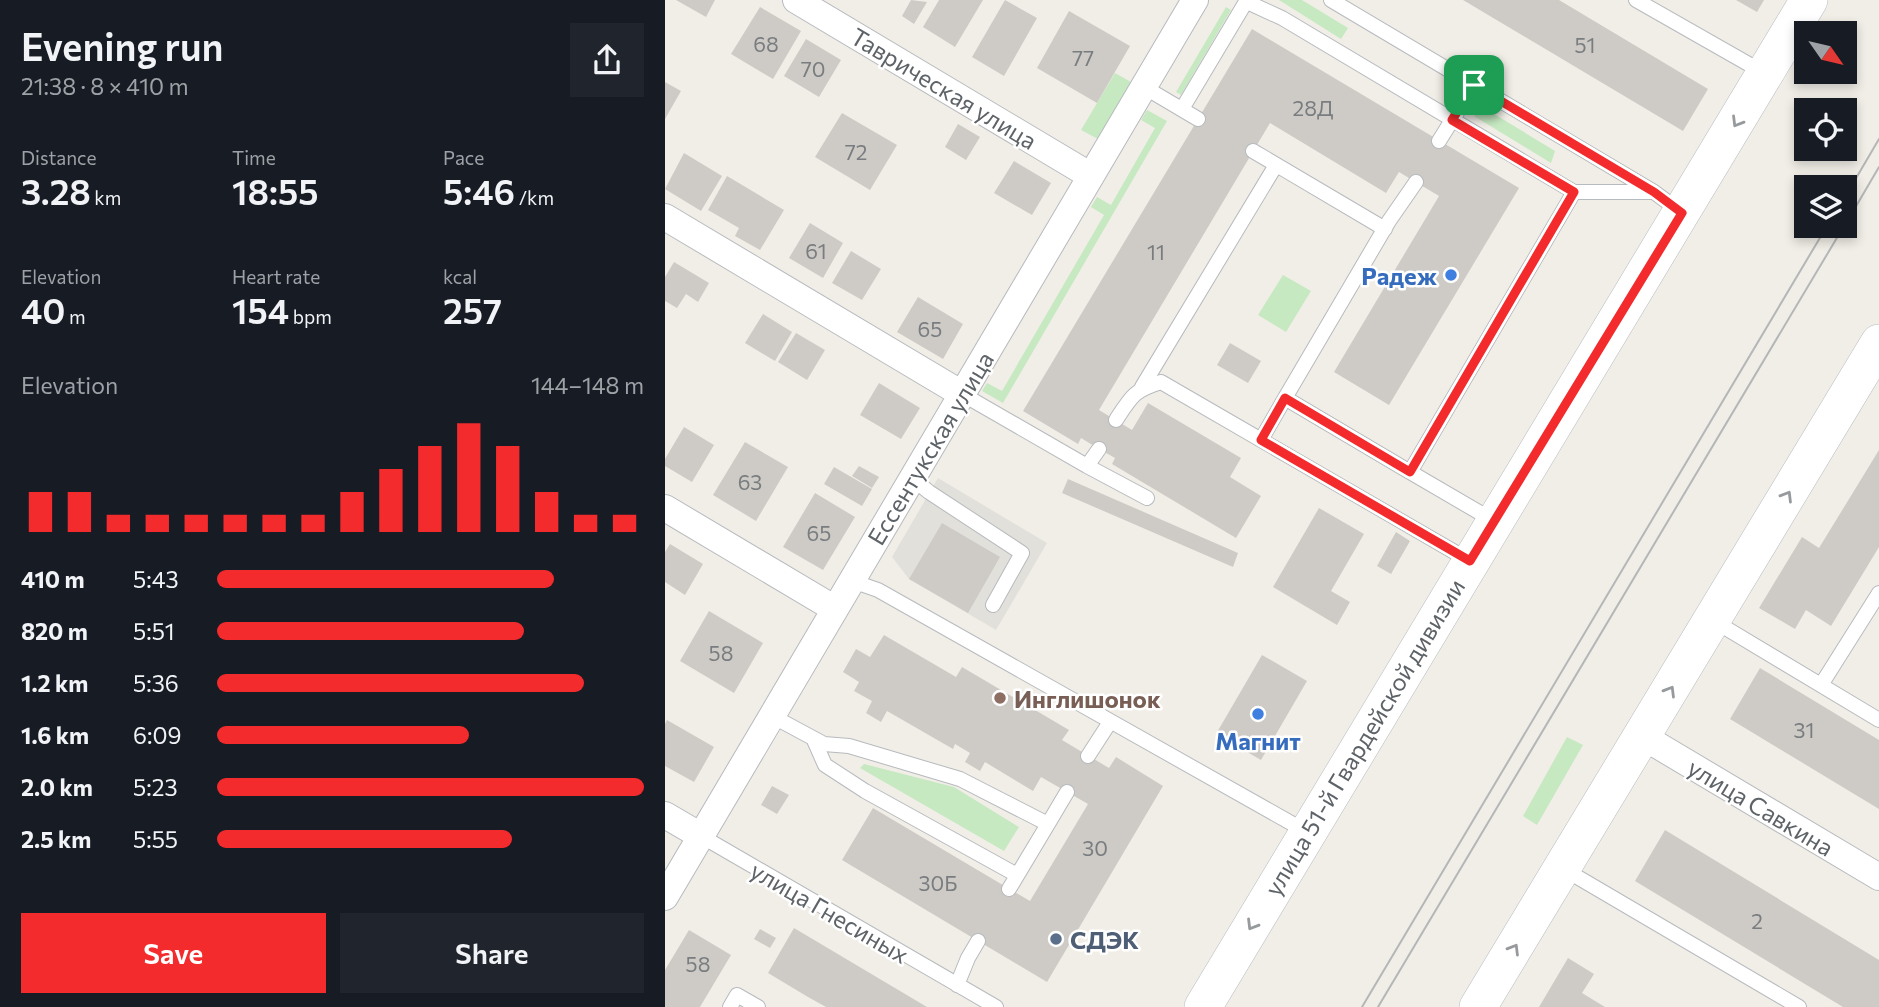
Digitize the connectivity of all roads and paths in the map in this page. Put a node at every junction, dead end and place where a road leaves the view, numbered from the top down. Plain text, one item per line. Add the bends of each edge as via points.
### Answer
1 (796, 0) edge
2 (1195, 0) edge
3 (1331, 0) edge
4 (1636, 0) edge
5 (1809, 0) edge
6 (1247, 1) edge
7 (1660, 6) edge
8 (1766, 74) junction
9 (1474, 85) junction
10 (1144, 87) junction
11 (1182, 110) junction
12 (1198, 119) dead end
13 (1452, 120) junction
14 (1439, 141) dead end
15 (1253, 151) dead end
16 (1276, 165) junction
17 (1091, 176) junction
18 (1416, 182) dead end
19 (1574, 192) junction
20 (1668, 202) junction
21 (665, 217) edge
22 (1385, 229) junction
23 (1879, 343) edge
24 (1142, 387) junction
25 (962, 394) junction
26 (1285, 398) junction
27 (1116, 420) dead end
28 (1261, 440) junction
29 (1099, 449) dead end
30 (1087, 466) junction
31 (1410, 472) junction
32 (913, 478) junction
33 (1147, 498) dead end
34 (665, 508) edge
35 (1494, 521) junction
36 (1470, 561) junction
37 (852, 580) junction
38 (1879, 593) edge
39 (992, 605) dead end
40 (835, 609) junction
41 (1713, 620) junction
42 (1821, 685) junction
43 (772, 716) junction
44 (1879, 720) edge
45 (1110, 722) junction
46 (1642, 736) junction
47 (813, 738) junction
48 (1089, 756) dead end
49 (1067, 792) dead end
50 (665, 815) edge
51 (1048, 824) junction
52 (1307, 832) junction
53 (701, 836) junction
54 (1563, 868) junction
55 (1017, 875) junction
56 (1879, 877) edge
57 (1009, 889) dead end
58 (665, 897) edge
59 (978, 941) dead end
60 (957, 985) junction
61 (730, 1007) edge
62 (758, 1007) edge
63 (996, 1007) edge
64 (1203, 1007) edge
65 (1478, 1007) edge
66 (1798, 1007) edge

1 - 17 street, Таврическая улица
2 - 10 street, Ессентукская улица
3 - 9 lane
4 - 7 lane
5 - 8 main road, улица 51-й Гвардейской дивизии
6 - 11 lane
6 - 13 lane
7 - 8 lane
8 -> 20 main road, улица 51-й Гвардейской дивизии
9 - 13 lane
9 - 20 lane
10 - 11 lane
10 - 17 street, Ессентукская улица
11 - 12 lane
13 - 14 lane
13 - 19 lane
15 - 16 lane
16 - 22 lane
16 - 24 lane
17 - 25 street, Ессентукская улица
18 - 22 lane
19 - 20 lane
19 - 31 lane
20 - 35 main road, улица 51-й Гвардейской дивизии
21 - 25 street
22 - 26 lane
41 -> 23 main road
24 - 27 lane
24 - 28 lane via 1161,382
25 - 30 lane
25 - 32 street, Ессентукская улица
26 - 28 lane
26 - 31 lane
28 - 36 lane
29 - 30 lane
30 - 33 lane
31 - 35 lane
32 - 37 street, Ессентукская улица
32 - 39 lane via 1022,553
34 - 40 street
35 - 36 main road, улица 51-й Гвардейской дивизии
36 - 52 main road, улица 51-й Гвардейской дивизии
37 - 40 street, Ессентукская улица
37 - 45 lane via 878,590
38 - 42 lane
40 - 43 street, Ессентукская улица
41 - 42 lane
46 -> 41 main road
42 - 44 lane
43 - 47 lane
43 - 53 street, Ессентукская улица
45 - 48 lane
45 - 52 lane
46 - 54 main road
46 - 56 street, улица Савкина
47 - 51 lane via 960,779
47 - 55 lane via 825,765
49 - 51 lane
50 - 53 street, улица Гнесиных
51 - 55 lane
52 -> 64 main road, улица 51-й Гвардейской дивизии
53 - 58 street, Ессентукская улица
53 - 60 lane, улица Гнесиных
65 -> 54 main road
54 - 66 lane
55 - 57 lane
59 - 60 lane
60 - 63 lane, улица Гнесиных
61 - 62 lane via 737,995

